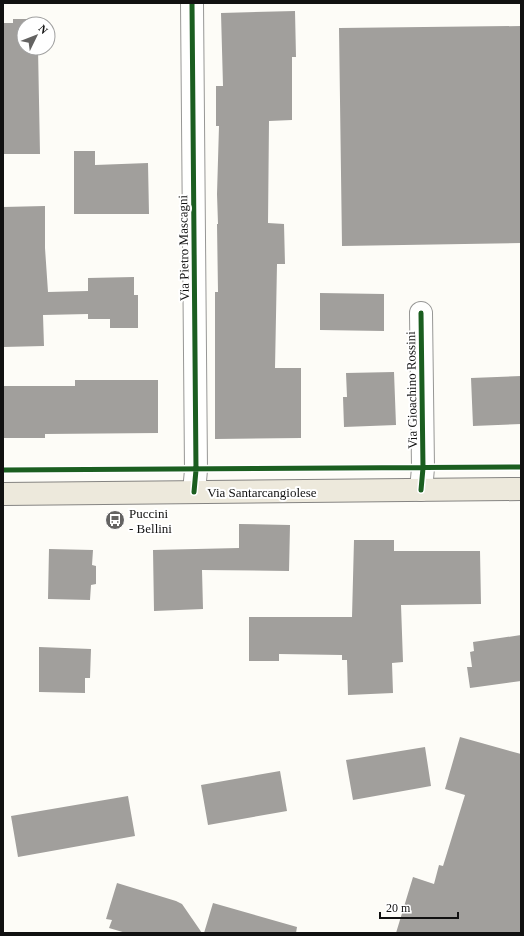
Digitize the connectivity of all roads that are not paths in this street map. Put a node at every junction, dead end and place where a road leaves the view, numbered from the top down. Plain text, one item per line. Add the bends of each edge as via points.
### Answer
1 (192, 3) edge
2 (421, 313) dead end
3 (420, 490) junction
4 (521, 490) edge
5 (194, 492) junction
6 (3, 494) edge

1 - 5 street, Via Pietro Mascagni via 196,462
2 - 3 street, Via Gioachino Rossini via 423,468
3 - 4 main road, Via Santarcangiolese
3 - 5 main road, Via Santarcangiolese
5 - 6 main road, Via Santarcangiolese

